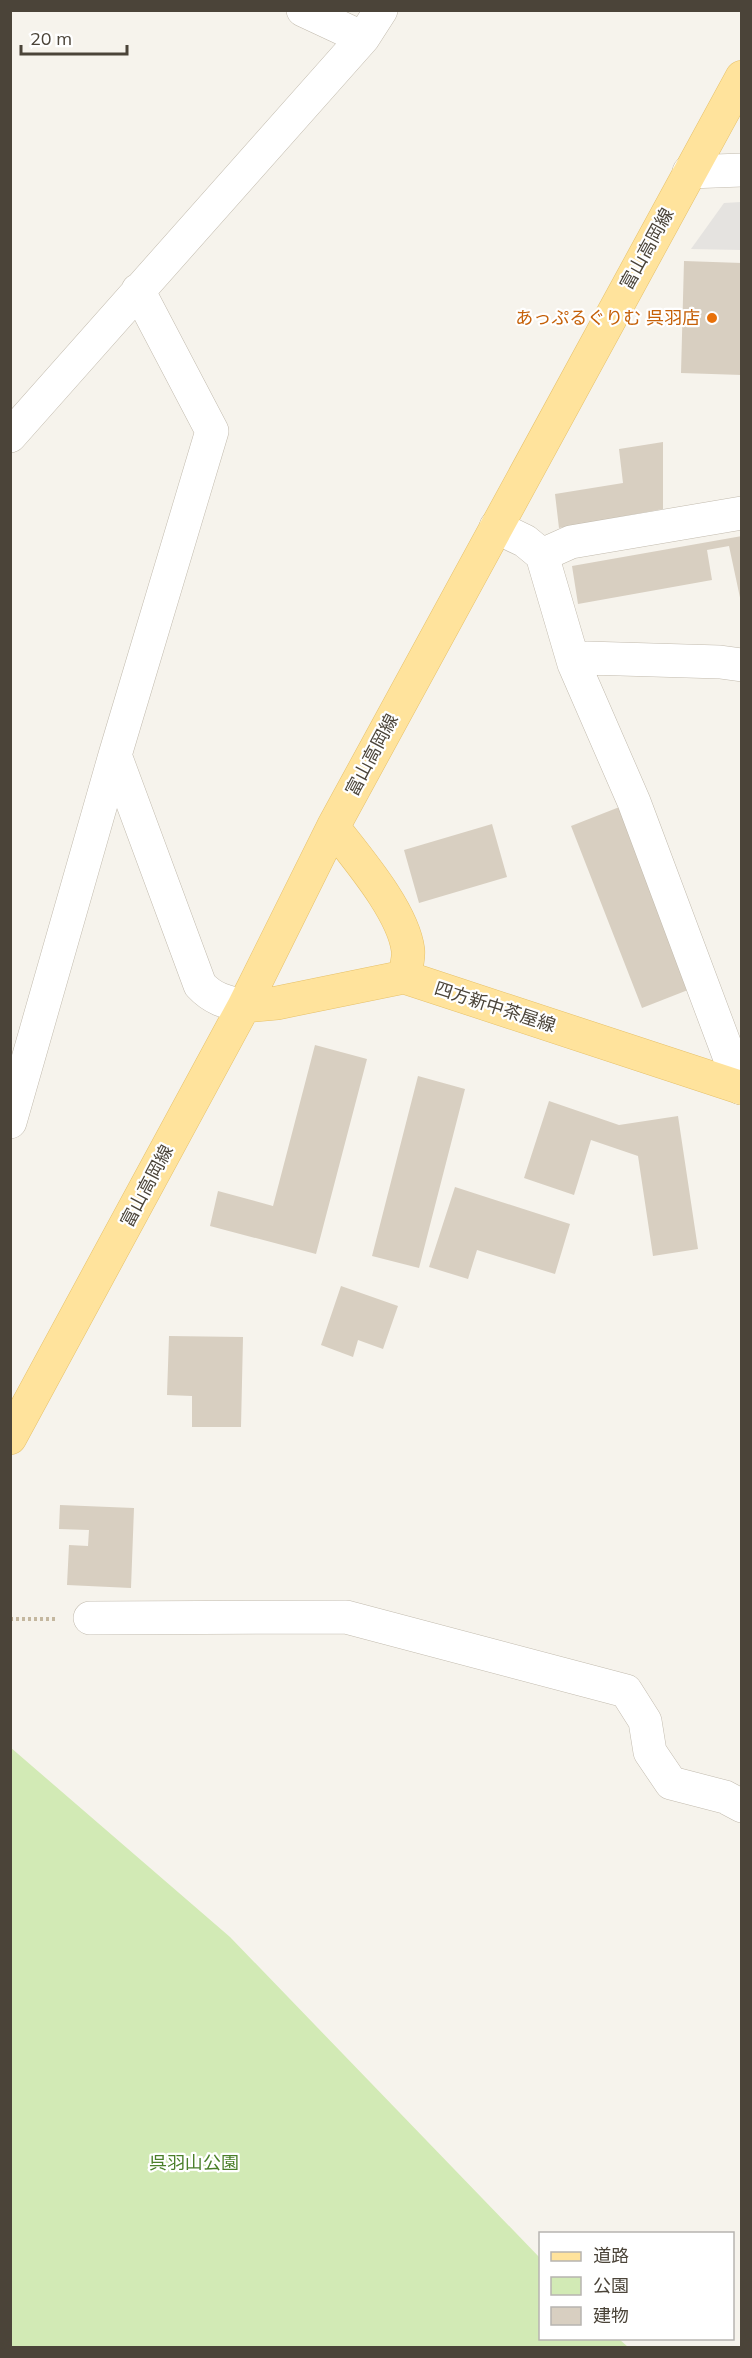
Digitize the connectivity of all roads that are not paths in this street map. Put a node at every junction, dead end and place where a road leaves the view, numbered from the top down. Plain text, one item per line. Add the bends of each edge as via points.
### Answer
1 (303, 10) edge
2 (381, 10) edge
3 (363, 38) junction
4 (741, 77) edge
5 (741, 170) edge
6 (689, 172) junction
7 (138, 290) junction
8 (10, 436) edge
9 (741, 513) edge
10 (496, 527) junction
11 (542, 555) junction
12 (574, 664) junction
13 (741, 665) edge
14 (115, 755) junction
15 (333, 828) junction
16 (404, 977) junction
17 (244, 1006) junction
18 (741, 1088) edge
19 (10, 1122) edge
20 (10, 1438) edge
21 (90, 1618) road end
22 (741, 1806) edge

1 - 3 street
2 - 3 street
3 - 7 street
4 - 6 main road, 富山高岡線
5 - 6 street
6 - 10 main road, 富山高岡線
7 - 8 street
7 - 14 street via 212,431
9 - 11 street via 571,542
10 - 11 street via 525,541
10 - 15 main road, 富山高岡線
11 - 12 street
12 - 13 street via 587,658
12 - 18 street via 634,802
14 - 17 street via 200,984 222,1002
14 - 19 street
15 - 16 main road via 372,878 403,931 408,952
15 - 17 main road, 富山高岡線
16 - 17 main road, 四方新中茶屋線
16 - 18 main road, 四方新中茶屋線
17 - 20 main road, 富山高岡線
21 - 22 street via 346,1617 626,1691 645,1720 650,1752 671,1783 725,1797

